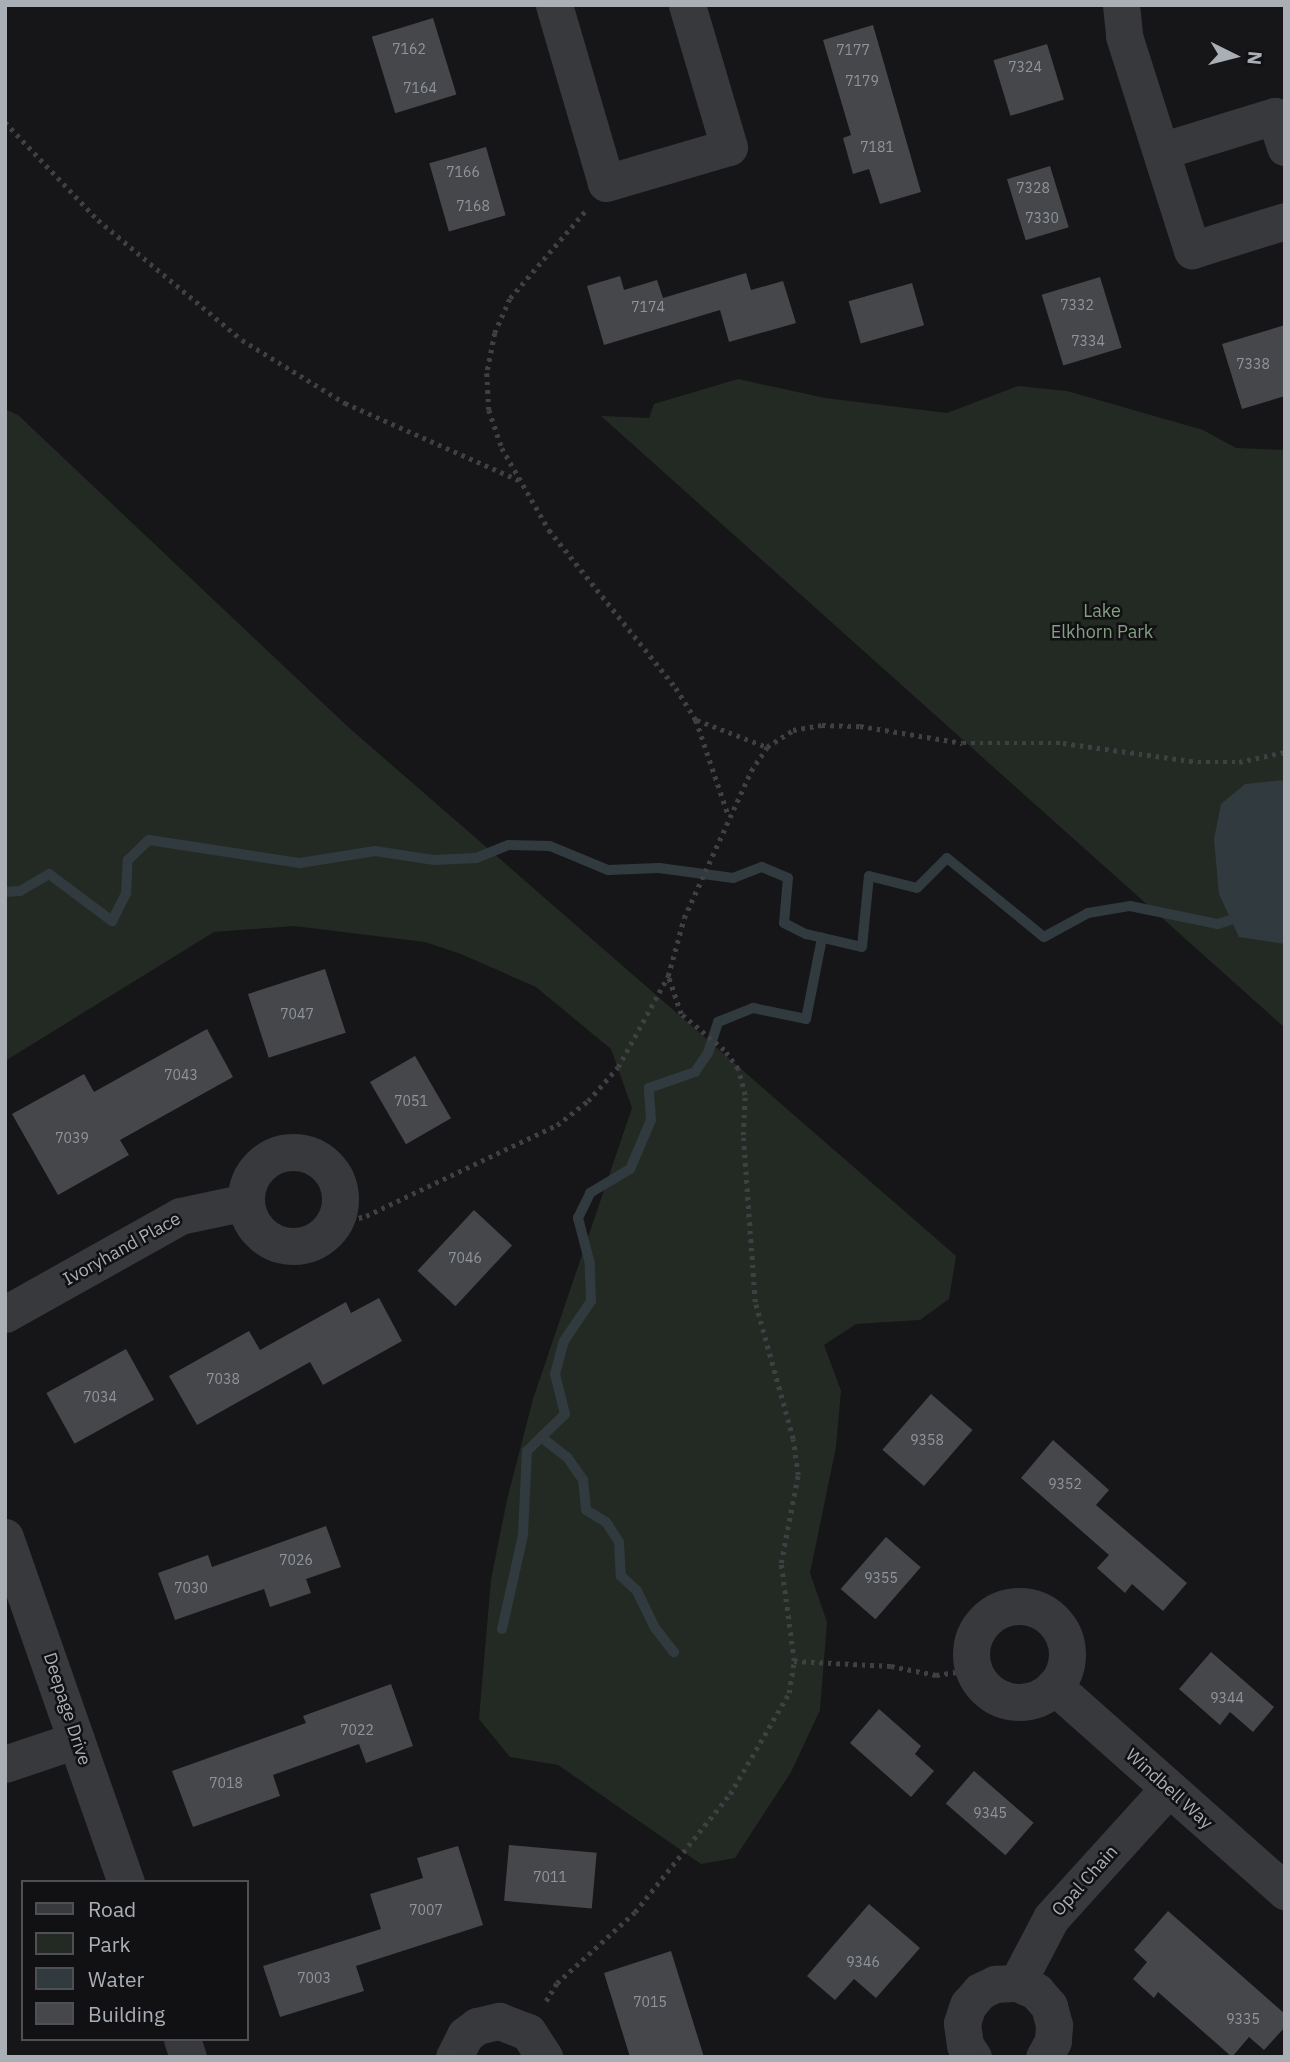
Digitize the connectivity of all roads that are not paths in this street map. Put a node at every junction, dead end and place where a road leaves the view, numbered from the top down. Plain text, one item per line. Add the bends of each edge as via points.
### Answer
1 (554, 5) edge
2 (687, 5) edge
3 (1121, 5) edge
4 (1285, 147) edge
5 (1161, 151) junction
6 (1285, 221) edge
7 (246, 1202) junction
8 (5, 1314) edge
9 (5, 1537) edge
10 (1054, 1686) junction
11 (76, 1740) junction
12 (5, 1765) edge
13 (1168, 1789) junction
14 (125, 1880) edge
15 (1285, 1891) edge
16 (1017, 1983) junction
17 (536, 2044) edge
18 (454, 2057) edge
19 (973, 2057) edge
20 (1044, 2057) edge

1 - 2 street via 606,183 729,147
3 - 5 street via 1124,36
4 - 5 street via 1275,116
5 - 6 street via 1192,250
7 - 7 street via 261,1234 295,1246 317,1240 334,1224 340,1207 337,1183 325,1163 310,1154 289,1151 261,1164 250,1179
7 - 8 street, Ivoryhand Place via 180,1216
9 - 11 street, Deepage Drive
10 - 10 street via 1067,1657 1065,1639 1050,1618 1034,1608 1016,1606 985,1619 970,1651 973,1670 988,1692 1021,1702 1038,1698
10 - 13 street, Windbell Way
11 - 12 street
11 - 14 street, Deepage Drive
13 - 15 street, Windbell Way
13 - 16 street, Opal Chain via 1051,1918
16 - 19 street via 995,1984 980,1991 968,2005 962,2023 965,2045
16 - 20 street via 1036,1991 1049,2006 1054,2025
17 - 18 street via 499,2021 477,2026 464,2035

